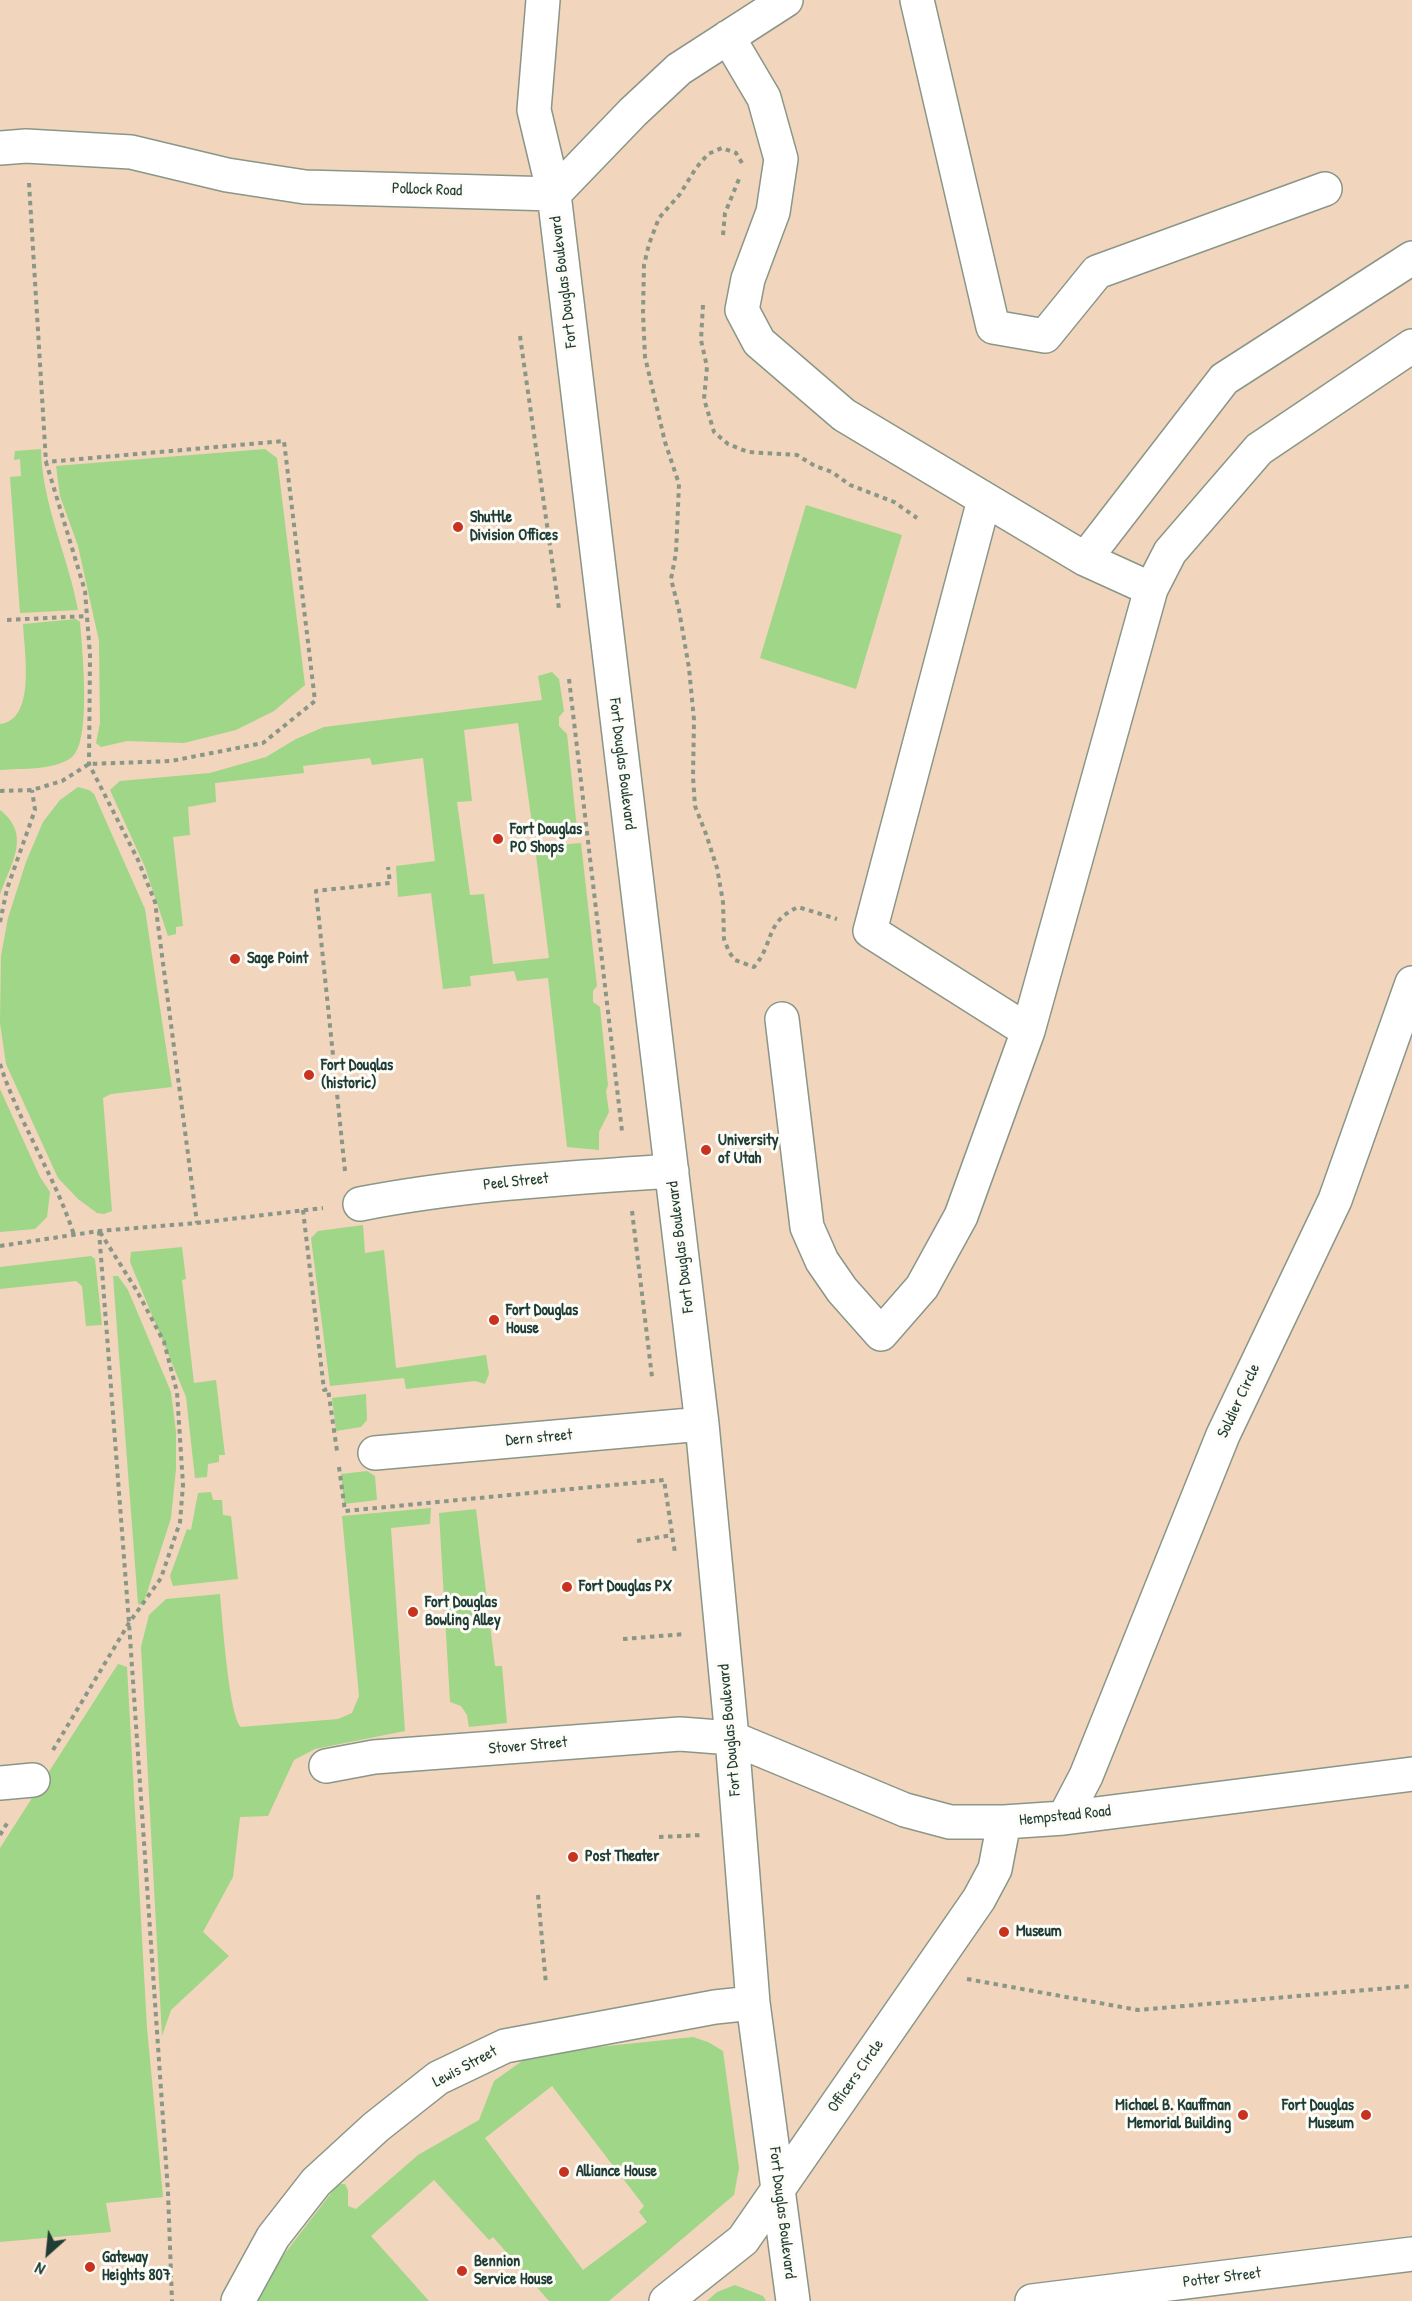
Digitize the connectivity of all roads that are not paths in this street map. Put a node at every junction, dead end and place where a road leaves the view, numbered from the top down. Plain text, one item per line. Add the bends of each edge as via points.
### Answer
1 (543, 0) edge
2 (786, 0) edge
3 (916, 0) edge
4 (728, 37) junction
5 (13, 147) edge
6 (1325, 189) dead end
7 (554, 194) junction
8 (1412, 258) edge
9 (1412, 346) edge
10 (984, 500) junction
11 (1085, 559) junction
12 (1151, 589) junction
13 (1412, 983) edge
14 (782, 1019) dead end
15 (1028, 1031) junction
16 (672, 1171) junction
17 (354, 1204) road end
18 (702, 1424) junction
19 (375, 1453) dead end
20 (732, 1738) junction
21 (326, 1766) dead end
22 (1412, 1774) edge
23 (33, 1780) road end
24 (0, 1784) edge
25 (1064, 1818) junction
26 (1004, 1822) junction
27 (753, 2003) junction
28 (779, 2186) junction
29 (1412, 2254) edge
30 (238, 2301) edge
31 (666, 2301) edge
32 (793, 2301) edge
33 (1032, 2301) edge

1 - 7 street, Fort Douglas Boulevard via 534,110
2 - 4 street
3 - 6 street via 993,327 1045,336 1097,272
4 - 7 street via 678,69
4 - 10 street via 764,98 781,159 773,212 748,279 742,310 759,342 844,415
5 - 7 street, Pollock Road via 131,152 227,175 305,187
7 - 16 street, Fort Douglas Boulevard
8 - 11 street via 1224,379
9 - 12 street via 1259,449 1170,552
10 - 11 street
10 - 15 street via 870,932
11 - 12 street
12 - 15 street
13 - 25 street, Soldier Circle via 1335,1200 1223,1435 1086,1776
14 - 15 street via 807,1227 822,1261 881,1335 922,1287 961,1216
16 - 17 street, Peel Street via 525,1180
16 - 18 street, Fort Douglas Boulevard
18 - 19 street, Dern street
18 - 20 street, Fort Douglas Boulevard
20 - 21 street, Stover Street via 680,1734 374,1757
20 - 26 street, Hempstead Road via 905,1810 950,1821
20 - 27 street, Fort Douglas Boulevard
22 - 25 street, Hempstead Road
23 - 24 street
25 - 26 street, Hempstead Road
26 - 28 street, Officers Circle via 995,1869 979,1899
27 - 28 street, Fort Douglas Boulevard
27 - 30 street, Lewis Street via 505,2046 438,2078 316,2182 273,2237
28 - 31 street, Officers Circle via 742,2240
28 - 32 street, Fort Douglas Boulevard
29 - 33 street, Potter Street

